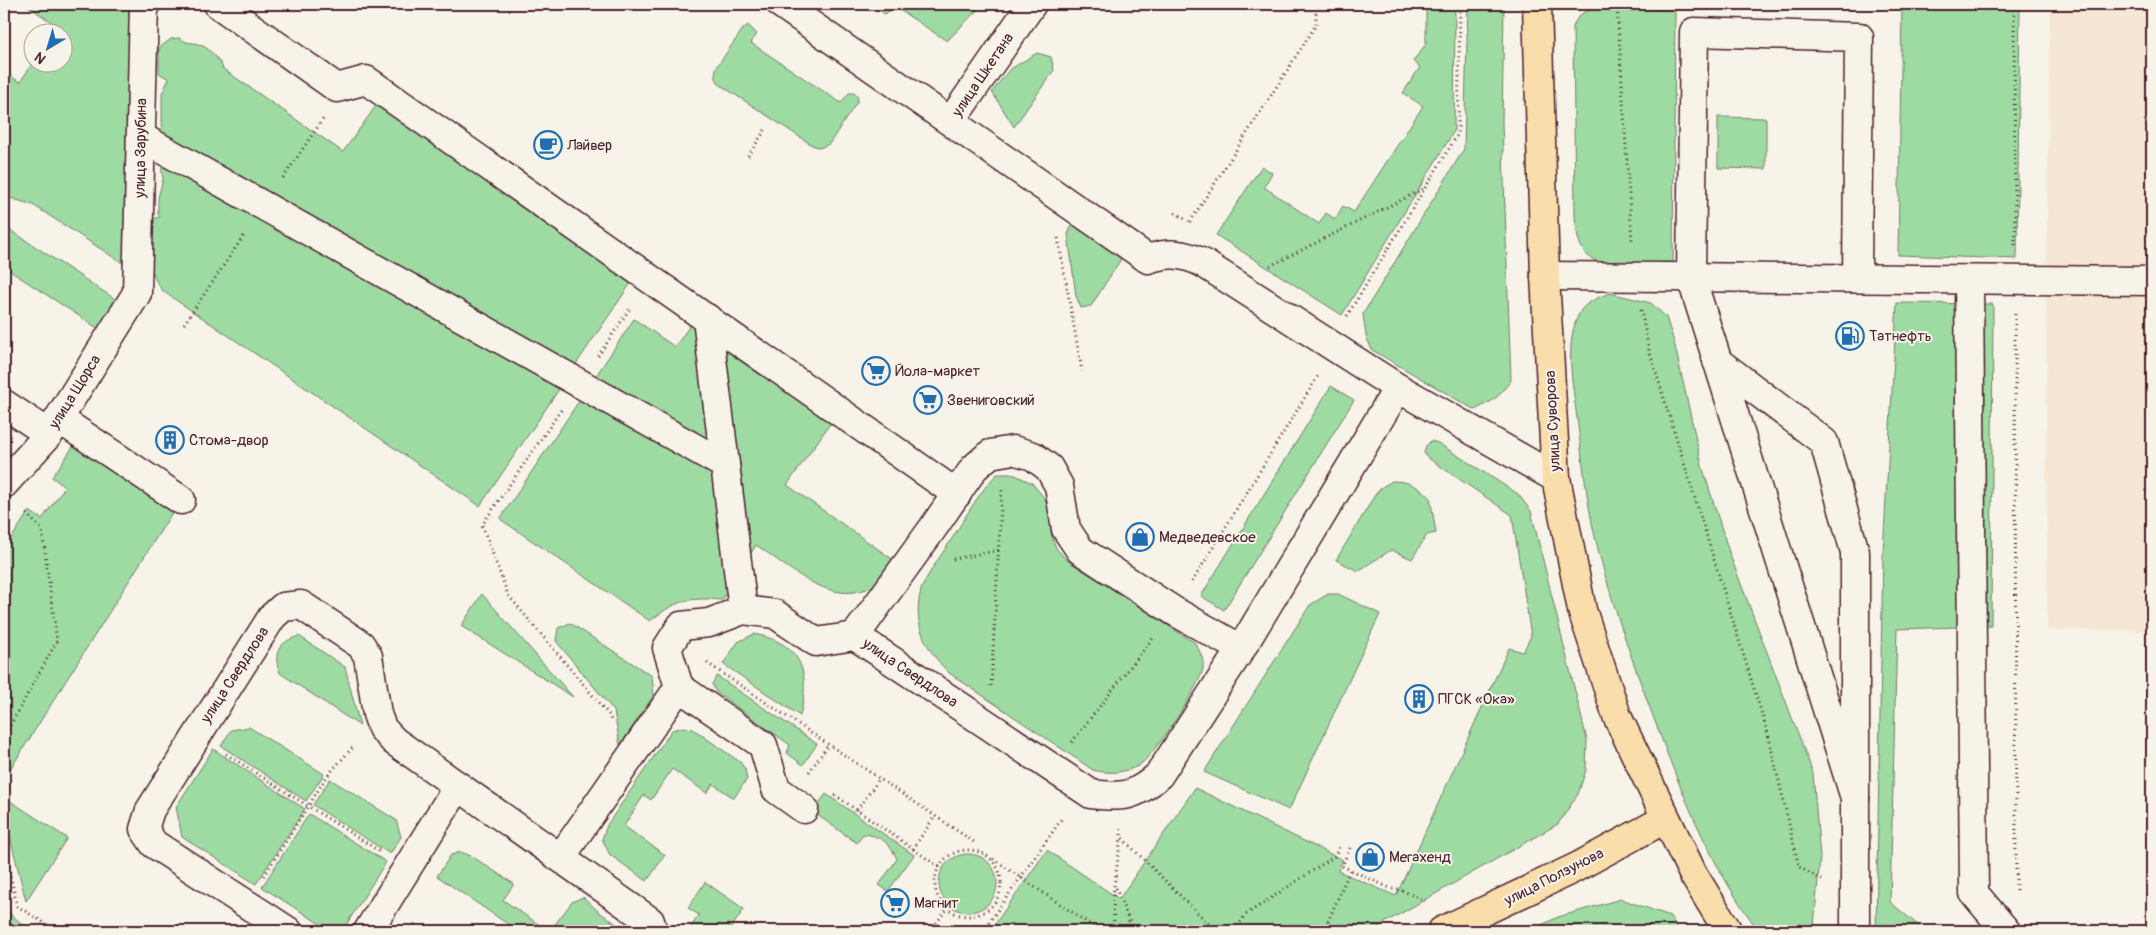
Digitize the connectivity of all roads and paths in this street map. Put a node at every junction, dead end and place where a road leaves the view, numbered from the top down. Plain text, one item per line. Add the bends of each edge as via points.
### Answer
1 (144, 4) edge
2 (218, 4) edge
3 (781, 4) edge
4 (1032, 4) edge
5 (1316, 4) edge
6 (1460, 4) edge
7 (1537, 4) edge
8 (1617, 4) edge
9 (2014, 4) edge
10 (951, 122) junction
11 (767, 127) dead end
12 (141, 137) junction
13 (748, 156) dead end
14 (1425, 187) junction
15 (1050, 191) junction
16 (1190, 222) dead end
17 (1545, 276) junction
18 (1634, 277) junction
19 (1691, 277) junction
20 (1857, 278) junction
21 (1968, 280) junction
22 (2015, 280) junction
23 (2152, 281) edge
24 (1248, 292) junction
25 (137, 293) joint
26 (707, 318) junction
27 (1333, 346) junction
28 (1717, 360) junction
29 (1082, 371) dead end
30 (1398, 388) junction
31 (4, 404) edge
32 (54, 426) junction
33 (1005, 450) junction
34 (725, 465) junction
35 (1556, 478) junction
36 (4, 484) edge
37 (957, 494) junction
38 (181, 500) dead end
39 (23, 509) dead end
40 (482, 525) dead end
41 (744, 610) junction
42 (1174, 611) junction
43 (855, 636) junction
44 (667, 648) junction
45 (1241, 649) junction
46 (679, 687) junction
47 (611, 725) dead end
48 (382, 728) junction
49 (994, 729) junction
50 (197, 734) junction
51 (4, 744) edge
52 (829, 744) junction
53 (1052, 768) junction
54 (807, 775) dead end
55 (880, 778) junction
56 (458, 786) junction
57 (1083, 788) junction
58 (829, 790) dead end
59 (1121, 796) junction
60 (1855, 798) junction
61 (308, 806) junction
62 (804, 809) dead end
63 (857, 810) junction
64 (935, 816) junction
65 (1665, 818) junction
66 (1121, 837) junction
67 (977, 844) dead end
68 (1340, 844) dead end
69 (4, 846) edge
70 (1350, 848) dead end
71 (913, 849) junction
72 (561, 857) junction
73 (991, 858) junction
74 (939, 866) junction
75 (407, 869) junction
76 (1350, 870) junction
77 (1022, 877) junction
78 (1115, 887) junction
79 (2016, 892) dead end
80 (1855, 900) junction
81 (247, 905) junction
82 (1428, 908) dead end
83 (947, 909) junction
84 (56, 931) edge
85 (288, 931) edge
86 (368, 931) edge
87 (653, 931) edge
88 (930, 931) edge
89 (983, 931) edge
90 (1100, 931) edge
91 (1114, 931) edge
92 (1133, 931) edge
93 (1216, 931) edge
94 (1235, 931) edge
95 (1324, 931) edge
96 (1356, 931) edge
97 (1378, 931) edge
98 (1442, 931) edge
99 (1728, 931) edge
100 (1845, 931) edge
101 (1855, 931) edge
102 (2006, 931) edge

1 - 12 street, улица Зарубина
2 - 26 street via 337,88 366,80
3 - 10 street
4 - 10 street, улица Шкетана
5 - 16 path via 1316,25
6 - 14 path via 1458,134
7 - 17 main road, улица Суворова
8 - 18 path
9 - 22 path
10 - 15 street
11 - 13 path
12 - 25 street, улица Зарубина
12 - 34 street
14 - 24 path via 1263,270
14 - 27 path
15 - 24 street via 1148,259 1163,254 1186,254
15 - 29 path
17 - 18 street
17 - 35 main road, улица Суворова
18 - 19 street
18 - 80 path via 1649,350 1768,734 1799,867
19 - 20 street
19 - 20 street via 1694,32 1859,36
19 - 28 street
20 - 21 street
21 - 22 street
21 - 102 street via 1974,893
22 - 23 street
22 - 79 path
24 - 27 street
25 - 32 street, улица Щорса
26 - 34 street
26 - 37 street
27 - 30 street
27 - 42 path via 1319,375
28 - 60 street
28 - 60 street via 1824,442 1856,552
30 - 35 street
30 - 45 street
31 - 32 street
32 - 36 street, улица Щорса
32 - 38 street
33 - 37 street via 982,460
33 - 42 street via 1033,456 1049,468 1059,486 1066,529 1080,550
33 - 49 path via 990,701
34 - 41 street
35 - 65 main road, улица Суворова via 1582,610 1616,716
37 - 43 street via 928,525
39 - 51 path via 42,530 57,641 6,733
40 - 47 path via 508,595 610,716
41 - 43 street, улица Свердлова via 775,614 816,642
41 - 44 street, улица Свердлова via 710,623 681,626
42 - 45 street
42 - 53 path
43 - 49 street, улица Свердлова
44 - 46 street
44 - 52 path via 714,665
45 - 59 street via 1159,775 1143,790
46 - 62 street via 763,745 776,789
46 - 72 street
48 - 50 street, улица Свердлова via 368,656 361,645 301,605 283,607 272,617
48 - 56 street via 394,741
48 - 61 path via 362,739 343,756
49 - 53 street, улица Свердлова
50 - 61 path
50 - 81 street, улица Свердлова via 150,810 144,829 154,844
52 - 54 path
52 - 55 path
53 - 57 street, улица Свердлова
55 - 63 path
55 - 64 path
56 - 72 street
56 - 75 street
57 - 59 street, улица Свердлова via 1091,794
57 - 77 path
58 - 63 path
59 - 66 path
60 - 80 street
61 - 75 path
61 - 81 path
63 - 71 path
64 - 67 path
64 - 71 path
65 - 98 main road, улица Ползунова via 1575,868
65 - 99 main road, улица Суворова via 1693,874
66 - 78 path
66 - 93 path
68 - 94 path via 1335,856 1245,915
69 - 84 path via 17,906
70 - 76 path via 1342,866
71 - 74 path
72 - 87 street via 650,921
73 - 74 path via 976,850 958,851 946,857
73 - 77 path
73 - 83 path via 1001,878 1001,890 996,901 978,915 955,914
74 - 83 path via 935,888
75 - 86 street
76 - 82 path via 1425,900
76 - 95 path
77 - 89 path
77 - 90 path
78 - 91 path
78 - 92 path
80 - 100 street
80 - 101 street
81 - 85 street, улица Свердлова
83 - 88 path
96 - 97 path

